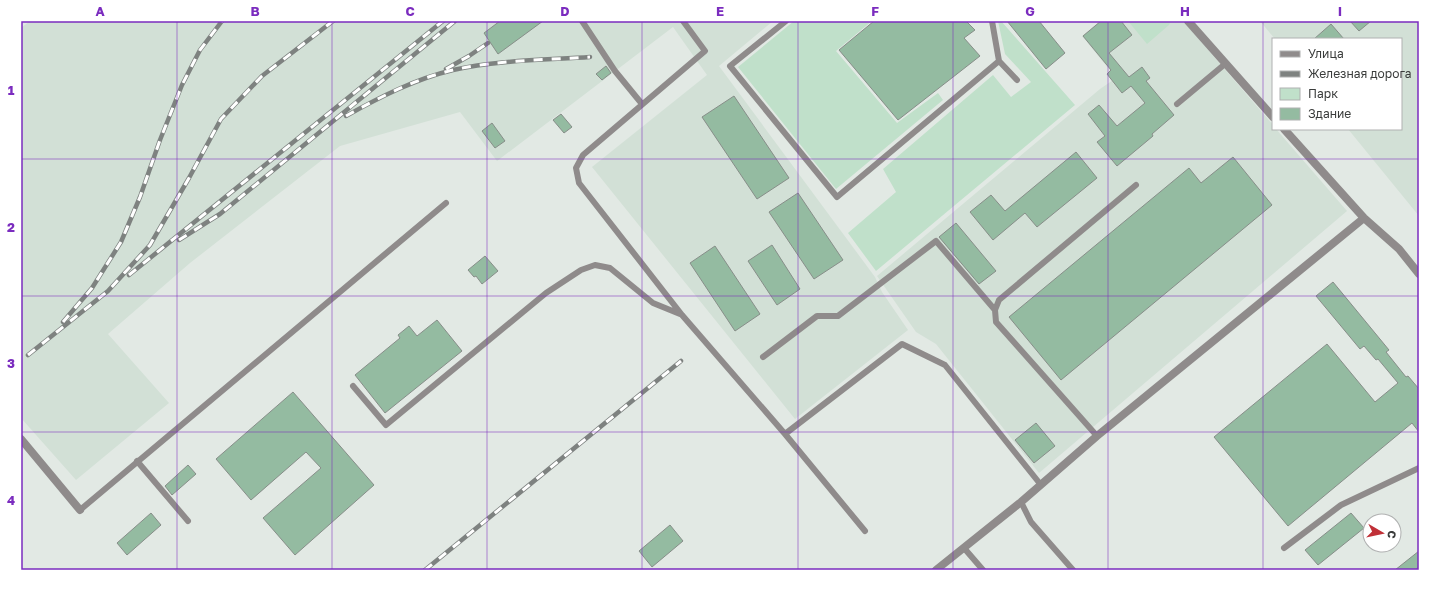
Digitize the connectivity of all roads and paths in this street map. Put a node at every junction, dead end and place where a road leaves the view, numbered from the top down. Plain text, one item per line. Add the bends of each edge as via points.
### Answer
1 (582, 21) edge
2 (682, 21) edge
3 (786, 21) edge
4 (992, 21) edge
5 (1188, 21) edge
6 (999, 61) junction
7 (1225, 64) junction
8 (1017, 80) dead end
9 (642, 104) junction
10 (1177, 104) dead end
11 (1272, 116) edge
12 (1285, 130) edge
13 (1136, 185) dead end
14 (446, 203) dead end
15 (1364, 218) junction
16 (1419, 274) edge
17 (995, 310) junction
18 (682, 315) junction
19 (763, 357) dead end
20 (353, 386) dead end
21 (785, 434) junction
22 (1096, 436) junction
23 (21, 439) edge
24 (137, 461) junction
25 (1419, 468) edge
26 (1041, 485) junction
27 (1021, 502) junction
28 (80, 510) joint
29 (188, 521) dead end
30 (866, 531) dead end
31 (964, 548) junction
32 (1284, 548) dead end
33 (936, 570) edge
34 (983, 570) edge
35 (1073, 570) edge

1 - 9 lane via 615,71
2 - 9 lane via 705,51
3 - 6 lane via 730,66 837,197
4 - 6 lane
5 - 7 street
6 - 8 lane
7 - 10 lane
7 - 11 street
9 - 18 lane via 583,155 576,168 579,183
12 - 15 street
13 - 17 lane via 999,300
14 - 24 lane
15 - 16 street via 1399,249
15 - 22 street
17 - 19 lane via 936,241 838,316 817,316
17 - 22 lane via 996,322
18 - 20 lane via 653,303 610,268 595,265 581,270 546,293 386,425
18 - 21 lane
21 - 26 lane via 902,344 945,365
21 - 30 lane
22 - 26 street
23 - 28 street
24 - 28 lane
24 - 29 lane
25 - 32 lane via 1341,506
26 - 27 street
27 - 31 street
27 - 35 lane via 1031,522
31 - 33 street
31 - 34 lane

